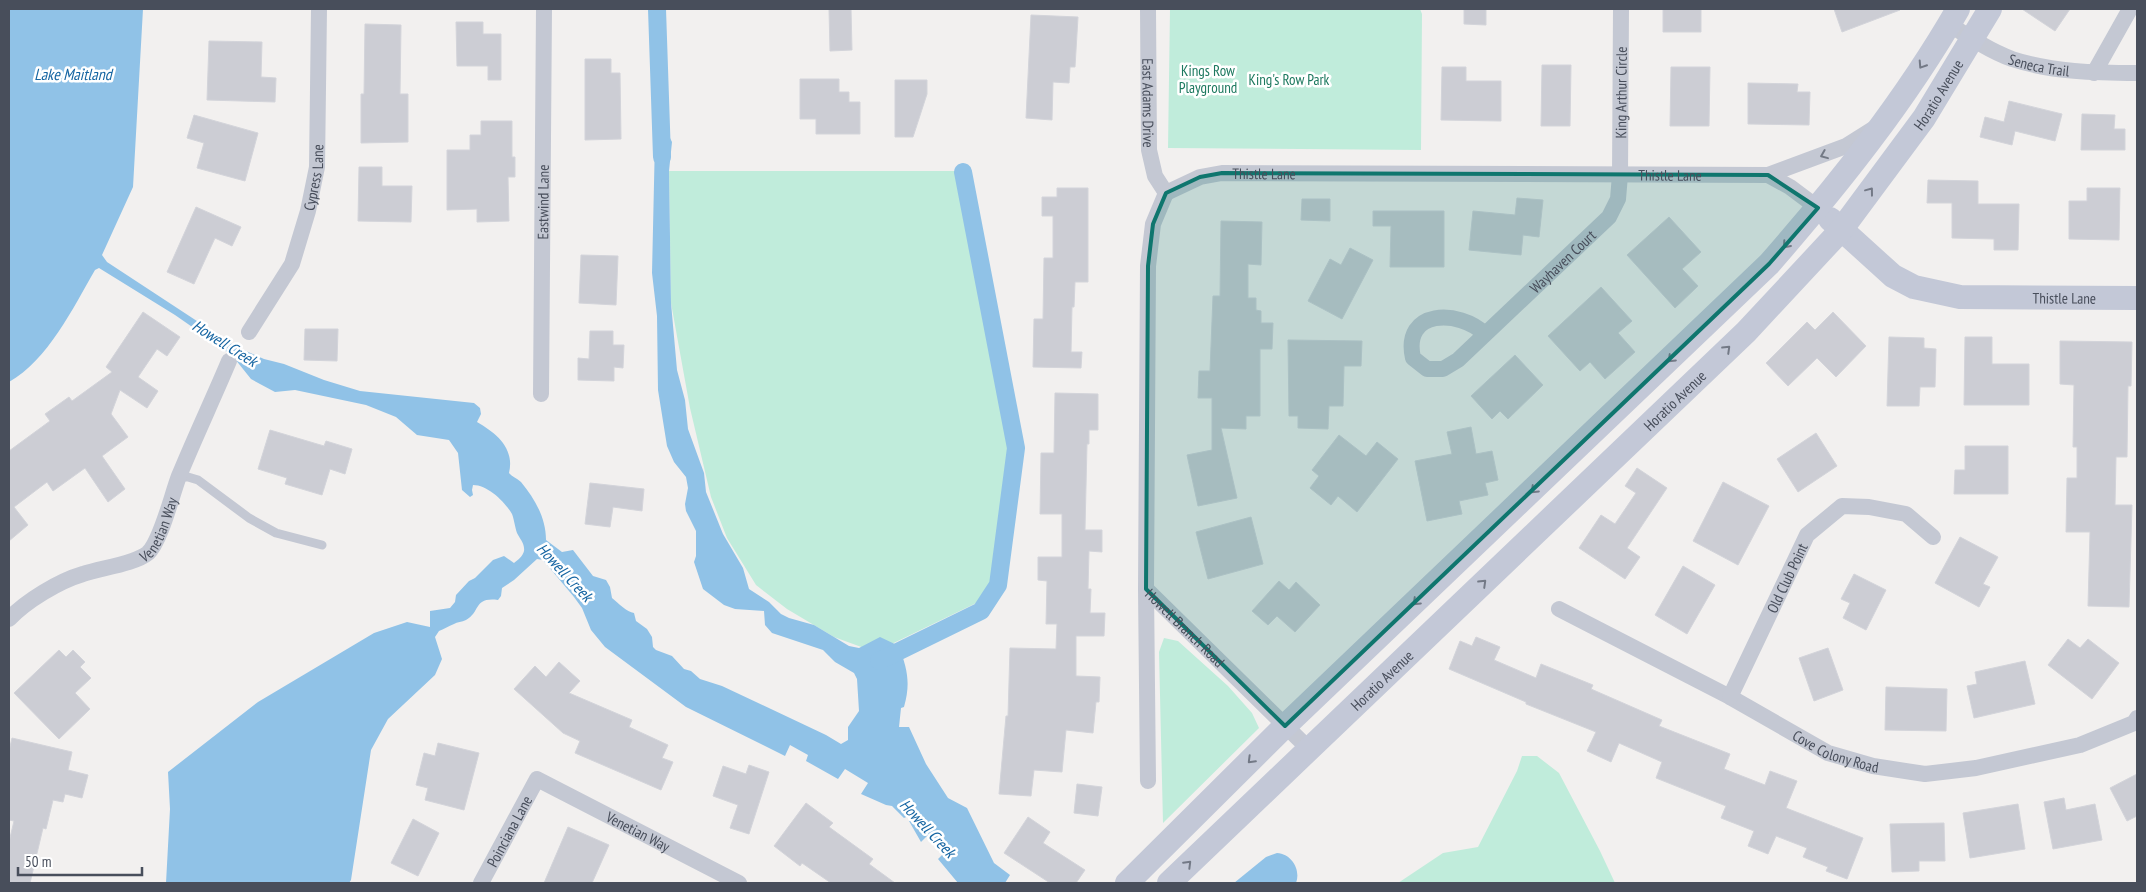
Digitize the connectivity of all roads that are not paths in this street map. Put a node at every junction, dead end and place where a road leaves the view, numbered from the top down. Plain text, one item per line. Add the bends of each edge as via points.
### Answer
1 (319, 9) edge
2 (544, 9) edge
3 (1148, 9) edge
4 (1621, 9) edge
5 (1990, 9) edge
6 (2130, 9) edge
7 (1953, 16) edge
8 (1972, 39) junction
9 (2094, 73) junction
10 (2137, 73) edge
11 (1882, 124) junction
12 (1620, 175) junction
13 (1768, 175) junction
14 (1166, 194) junction
15 (1818, 208) junction
16 (1841, 230) junction
17 (2137, 298) edge
18 (249, 332) dead end
19 (1485, 334) dead end
20 (229, 361) dead end
21 (541, 394) dead end
22 (1554, 471) junction
23 (178, 477) junction
24 (1576, 494) junction
25 (1933, 537) dead end
26 (322, 545) dead end
27 (1146, 589) junction
28 (1559, 609) dead end
29 (9, 619) edge
30 (1730, 697) junction
31 (2137, 718) edge
32 (1285, 726) junction
33 (1309, 750) junction
34 (537, 779) joint
35 (1148, 780) dead end
36 (481, 883) edge
37 (739, 883) edge
38 (1127, 883) edge
39 (1169, 883) edge

1 - 18 street, Cypress Lane via 317,167 308,211 292,264
2 - 21 street, Eastwind Lane
3 - 14 street, East Adams Drive via 1149,150 1155,176
4 - 12 street, King Arthur Circle
5 - 8 main road, Horatio Avenue
6 - 9 street
7 - 8 street, Seneca Trail
7 -> 11 main road, Horatio Avenue
8 - 9 street, Seneca Trail via 2010,58 2034,65
16 -> 8 main road, Horatio Avenue via 1924,118
9 - 10 street, Seneca Trail
11 -> 13 street via 1846,146
11 - 15 main road, Horatio Avenue
12 - 13 street, Thistle Lane
12 - 14 street, Thistle Lane via 1222,173 1200,177
12 - 19 street, Wayhaven Court via 1618,199 1608,217
13 - 15 street, Thistle Lane
14 - 27 street, Howell Branch Road via 1153,224 1148,266
15 - 16 main road, Thistle Lane
15 -> 22 main road, Horatio Avenue via 1769,264
16 - 17 main road, Thistle Lane via 1893,276 1914,287 1960,297
24 -> 16 main road, Horatio Avenue via 1746,332
20 - 23 street, Venetian Way
22 - 24 main road
22 -> 32 main road, Horatio Avenue
23 - 26 lane via 198,480 249,518 276,533
23 - 29 street, Venetian Way via 149,552 140,558 80,574 17,610
33 -> 24 main road, Horatio Avenue
25 - 30 street, Old Club Point via 1906,514 1842,506 1807,535
27 - 32 street, Howell Branch Road
27 - 35 street
28 - 30 street, Cove Colony Road
30 - 31 street, Cove Colony Road via 1828,753 1873,766 1924,774 1976,768 2080,745 2134,723
32 - 33 street, Howell Branch Road
32 -> 38 main road
39 -> 33 main road
34 - 36 street, Poinciana Lane
34 - 37 street, Venetian Way

